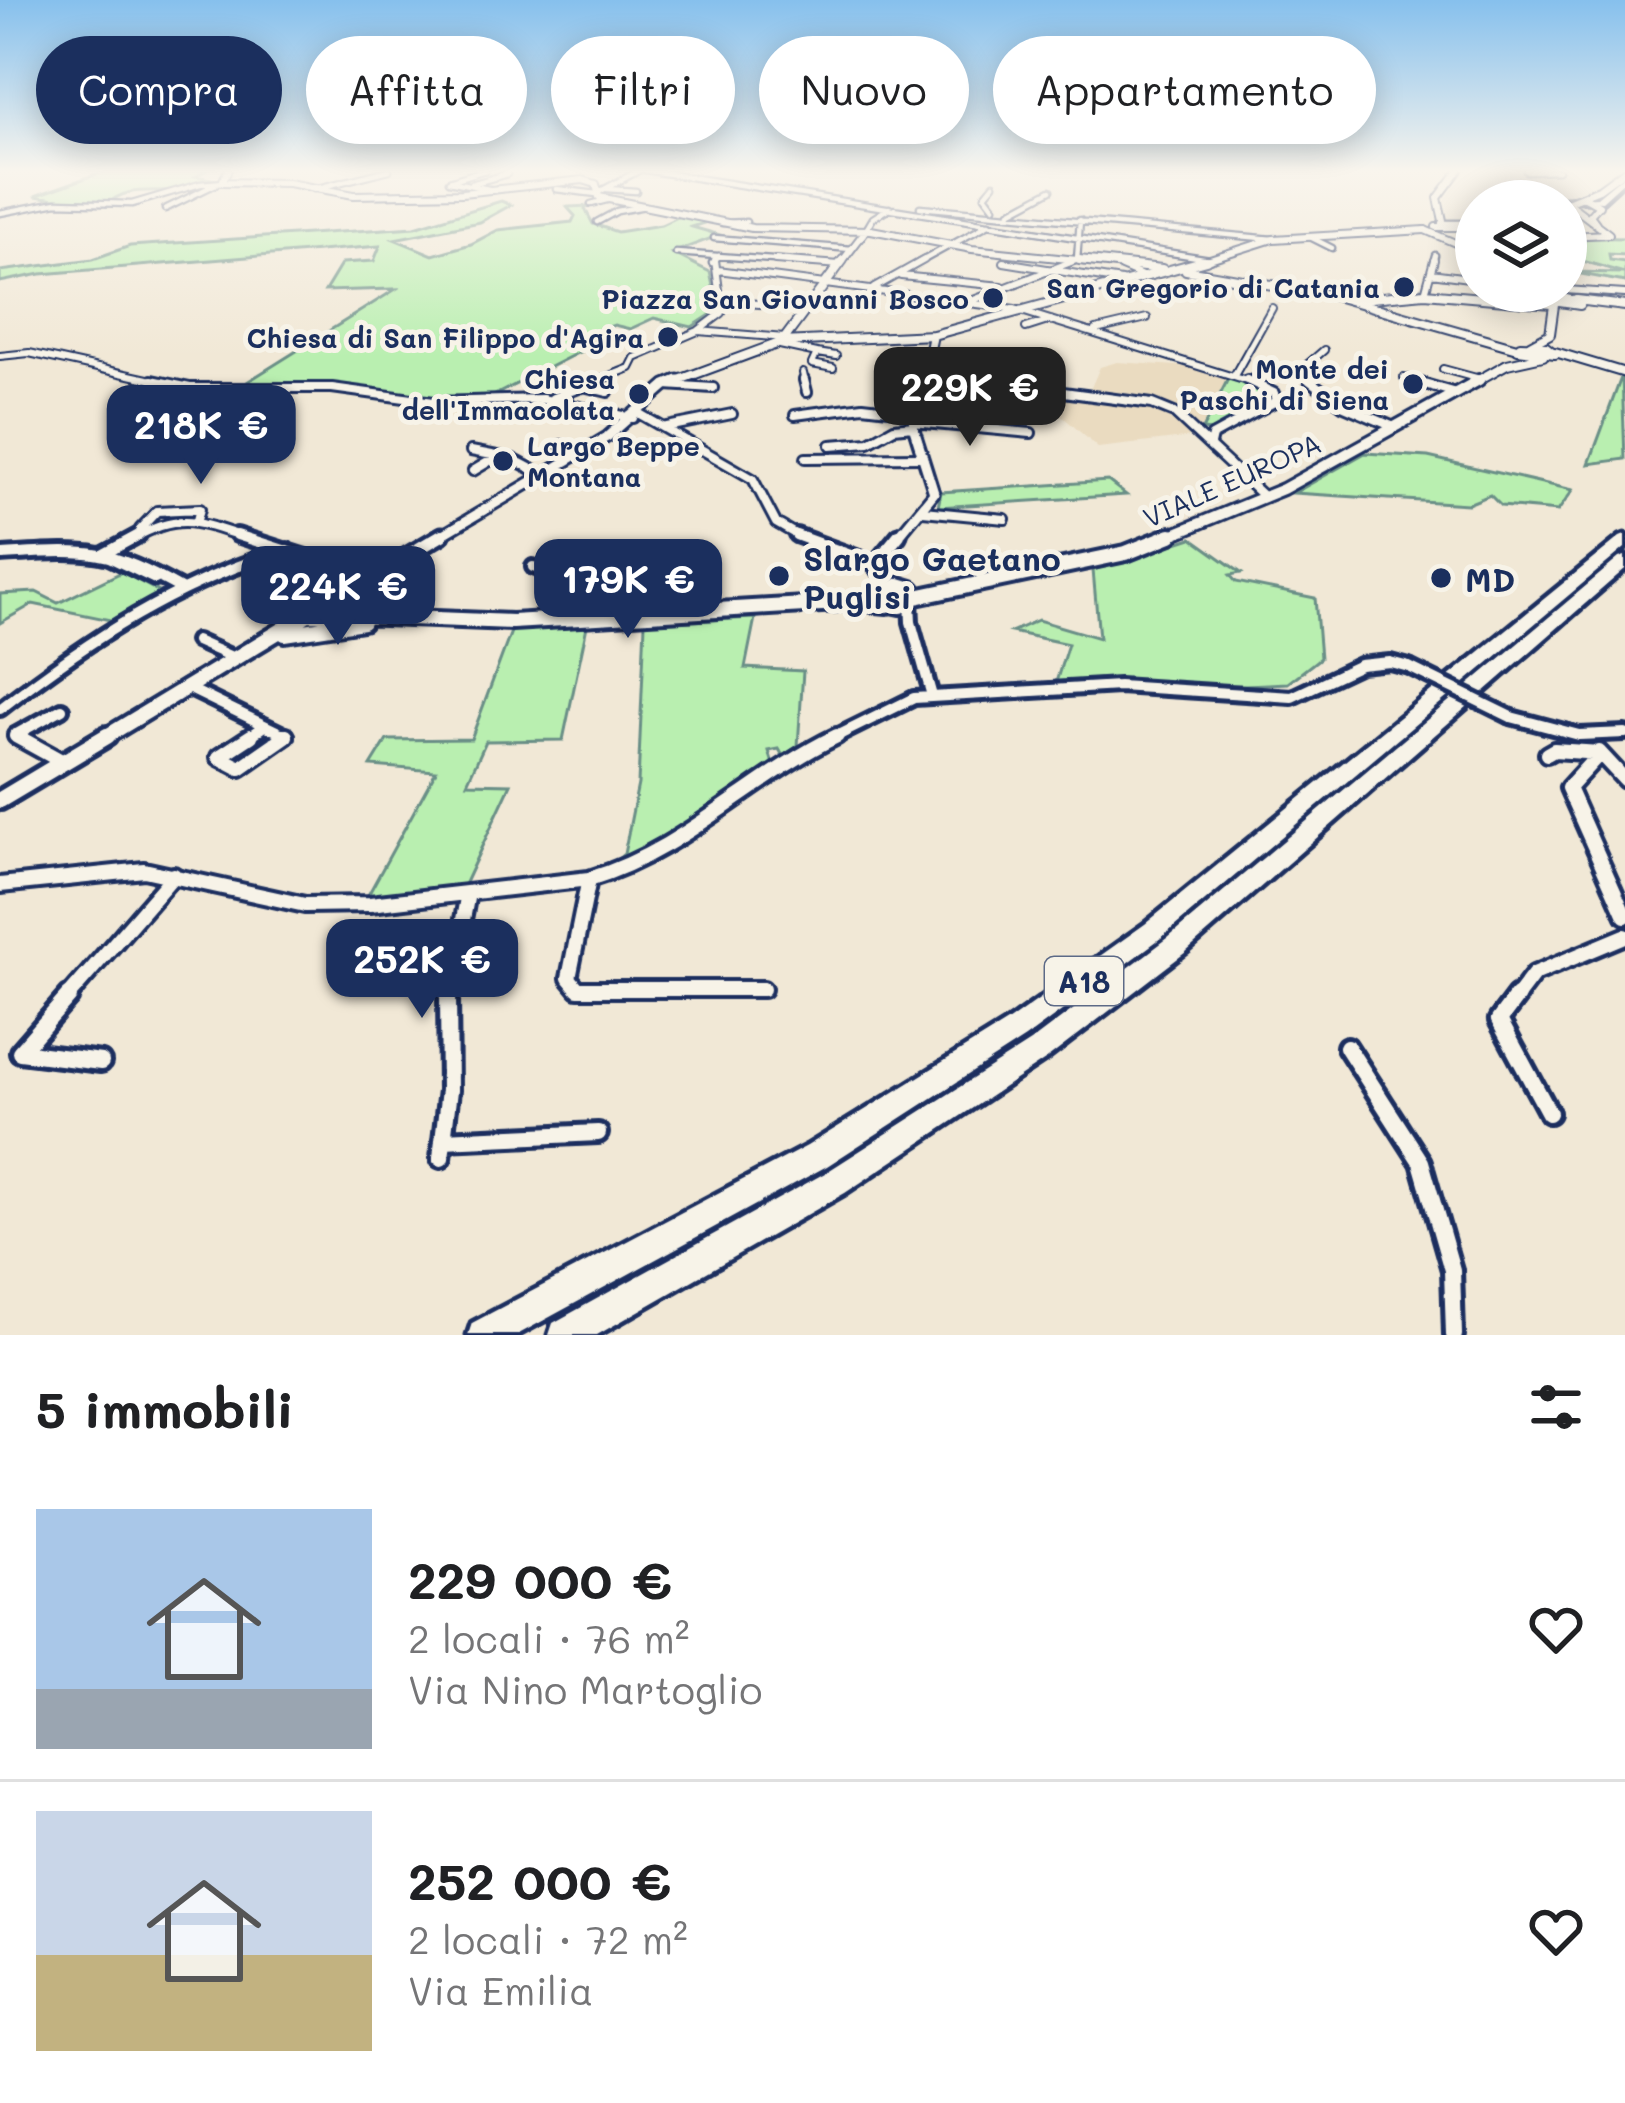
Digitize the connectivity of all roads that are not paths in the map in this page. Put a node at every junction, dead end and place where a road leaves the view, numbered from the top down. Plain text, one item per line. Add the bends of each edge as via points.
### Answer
1 (864, 232) edge
2 (880, 232) edge
3 (973, 232) edge
4 (1042, 232) edge
5 (1079, 232) edge
6 (1211, 232) edge
7 (1409, 232) edge
8 (1306, 236) junction
9 (714, 238) dead end
10 (1079, 238) junction
11 (1272, 238) junction
12 (1294, 242) dead end
13 (952, 244) junction
14 (1332, 248) dead end
15 (852, 249) junction
16 (676, 253) dead end
17 (1435, 255) dead end
18 (719, 256) junction
19 (1077, 260) junction
20 (1210, 260) junction
21 (1004, 262) dead end
22 (1114, 264) junction
23 (840, 265) junction
24 (718, 270) junction
25 (1178, 270) junction
26 (1052, 271) junction
27 (1431, 273) junction
28 (898, 275) junction
29 (1455, 276) edge
30 (1598, 281) dead end
31 (826, 284) junction
32 (1007, 287) junction
33 (871, 290) junction
34 (1425, 293) junction
35 (1604, 293) junction
36 (1455, 294) edge
37 (1625, 294) edge
38 (1587, 295) edge
39 (723, 301) junction
40 (1368, 302) junction
41 (1587, 302) edge
42 (968, 303) junction
43 (809, 307) junction
44 (834, 307) dead end
45 (1625, 307) edge
46 (1272, 308) dead end
47 (1026, 311) junction
48 (1556, 312) edge
49 (1557, 312) edge
50 (1147, 318) dead end
51 (1054, 320) junction
52 (1026, 328) dead end
53 (698, 331) junction
54 (1093, 331) junction
55 (933, 335) junction
56 (781, 341) junction
57 (1522, 347) junction
58 (1324, 350) dead end
59 (818, 353) junction
60 (1549, 354) junction
61 (0, 356) edge
62 (836, 356) dead end
63 (1507, 364) junction
64 (833, 368) dead end
65 (1443, 369) dead end
66 (803, 373) dead end
67 (1625, 373) edge
68 (1235, 374) junction
69 (1404, 378) dead end
70 (1480, 380) junction
71 (666, 385) junction
72 (580, 386) junction
73 (713, 388) dead end
74 (922, 390) junction
75 (608, 392) dead end
76 (807, 392) dead end
77 (1456, 393) junction
78 (550, 399) junction
79 (732, 414) dead end
80 (795, 415) dead end
81 (636, 416) junction
82 (914, 420) junction
83 (667, 427) junction
84 (1394, 427) junction
85 (1196, 432) junction
86 (1220, 432) junction
87 (1031, 433) dead end
88 (561, 445) dead end
89 (831, 445) dead end
90 (1210, 445) junction
91 (587, 449) junction
92 (471, 451) dead end
93 (498, 456) junction
94 (922, 457) junction
95 (806, 458) dead end
96 (1233, 466) junction
97 (473, 471) dead end
98 (543, 476) junction
99 (1283, 489) junction
100 (1264, 497) junction
101 (923, 511) junction
102 (1005, 519) dead end
103 (197, 520) junction
104 (134, 536) junction
105 (1625, 540) edge
106 (287, 550) junction
107 (1625, 550) edge
108 (104, 554) junction
109 (0, 555) edge
110 (1625, 561) edge
111 (875, 564) junction
112 (533, 567) dead end
113 (371, 578) junction
114 (181, 589) junction
115 (350, 590) junction
116 (908, 593) junction
117 (886, 594) junction
118 (581, 598) junction
119 (308, 614) junction
120 (369, 618) junction
121 (581, 619) junction
122 (554, 620) junction
123 (911, 626) junction
124 (270, 637) junction
125 (196, 641) dead end
126 (234, 658) junction
127 (186, 687) junction
128 (932, 696) junction
129 (0, 709) edge
130 (62, 709) dead end
131 (266, 726) junction
132 (1625, 733) edge
133 (1597, 737) junction
134 (1547, 754) dead end
135 (1600, 754) junction
136 (63, 762) junction
137 (1625, 780) edge
138 (0, 800) edge
139 (174, 874) junction
140 (589, 878) junction
141 (0, 885) edge
142 (468, 893) junction
143 (1625, 916) edge
144 (1625, 936) edge
145 (763, 989) dead end
146 (1097, 1004) junction
147 (1347, 1047) dead end
148 (100, 1062) dead end
149 (1549, 1113) dead end
150 (598, 1132) dead end
151 (484, 1335) edge
152 (565, 1335) edge
153 (1454, 1335) edge

1 - 15 street
2 - 13 street
3 - 13 street
4 - 10 street
5 - 10 street
6 - 11 street
7 - 8 street
8 - 11 street
8 - 14 street
9 - 15 street
10 - 19 street
10 - 20 street
11 - 12 street
11 - 20 street
13 - 19 street
13 - 28 street
15 - 23 street
16 - 18 street
17 - 27 street
18 - 23 street
18 - 24 street via 712,263
19 - 22 street
19 - 26 street
20 - 25 street
21 - 26 street
22 - 25 street
22 - 26 street via 1144,275 1116,283
23 - 31 street
24 - 31 street
24 - 39 street
25 - 40 street
25 - 47 street
26 - 32 street
27 - 29 street
27 - 34 street
28 - 32 street
28 - 33 street
30 - 35 street
31 - 33 street
31 - 43 street
32 - 42 street
33 - 42 street
34 - 36 street
34 - 40 street
35 - 37 street
35 - 38 street
39 - 43 street
39 - 53 street via 722,313
40 - 57 street
41 - 45 main road
42 - 47 street
43 - 44 street
43 - 56 street
46 - 68 street
47 - 51 street
47 - 55 street
48 - 57 main road via 1550,334
49 - 60 main road
50 - 54 street
51 - 52 street
51 - 54 street
53 - 56 street
53 - 72 street
54 - 68 street
55 - 56 street
55 - 74 street
56 - 59 street
56 - 71 street
57 - 60 main road
57 - 63 main road
58 - 84 street via 1303,375 1319,392
59 - 62 street
59 - 64 street via 812,364
60 - 63 main road
60 - 67 street
61 - 78 street via 29,353 190,388 332,388 426,402
63 - 70 main road, VIALE EUROPA
65 - 70 street
66 - 76 street
68 - 86 street via 1265,386 1276,401
69 - 77 street
70 - 77 main road, VIALE EUROPA
71 - 73 street
71 - 81 street
72 - 75 street
72 - 78 street
74 - 82 street
74 - 85 street via 997,383 1143,402
77 - 84 main road, VIALE EUROPA
78 - 81 street
79 - 83 street
80 - 82 street via 863,406
81 - 83 street
81 - 91 street
82 - 87 street
82 - 89 street via 868,442
82 - 94 street
83 - 111 street via 753,479 776,523
84 - 99 main road, VIALE EUROPA
85 - 86 street
85 - 90 street
86 - 90 street
88 - 91 street
90 - 96 street
91 - 98 street
92 - 93 street
93 - 97 street
93 - 98 street
94 - 95 street
94 - 101 street via 934,493
96 - 99 street
96 - 100 street
98 - 113 street
99 - 100 main road, VIALE EUROPA
100 - 116 main road, VIALE EUROPA via 1126,553
101 - 102 street
101 - 111 street
103 - 104 street
103 - 104 street via 200,509 157,511
103 - 106 street
104 - 108 street
105 - 151 highway, A18 via 1153,932 1016,1030 817,1156
106 - 113 street
106 - 114 street
107 - 146 highway
108 - 109 street
108 - 114 street
110 - 146 highway, A18 via 1177,945
111 - 117 street
112 - 118 street via 578,582
113 - 115 street
114 - 129 street
115 - 119 street
115 - 120 street via 347,604
116 - 117 main road, VIALE EUROPA
116 - 117 street
116 - 123 street
117 - 121 main road
117 - 123 street
118 - 121 street
118 - 122 street
119 - 120 main road
119 - 124 main road
120 - 122 main road
120 - 124 main road
121 - 122 main road
123 - 128 street
124 - 126 main road
125 - 126 street
126 - 127 main road
127 - 131 street
127 - 136 main road
128 - 133 street, bridge via 1119,686 1306,694 1362,661 1385,660 1511,716
128 - 140 street via 789,759 688,836
130 - 136 street via 16,735
131 - 131 street via 286,736 240,768 219,757
132 - 133 street
133 - 135 street
134 - 135 street
135 - 137 street
135 - 143 street via 1568,788
136 - 138 main road
139 - 141 street
139 - 142 street via 305,905
139 - 148 street via 20,1052
140 - 142 street
140 - 145 street via 569,978 578,989
142 - 150 street via 447,1002 442,1149
144 - 149 street via 1534,974 1499,1020
146 - 152 highway, A18 via 835,1184
147 - 153 street via 1421,1162 1452,1270

